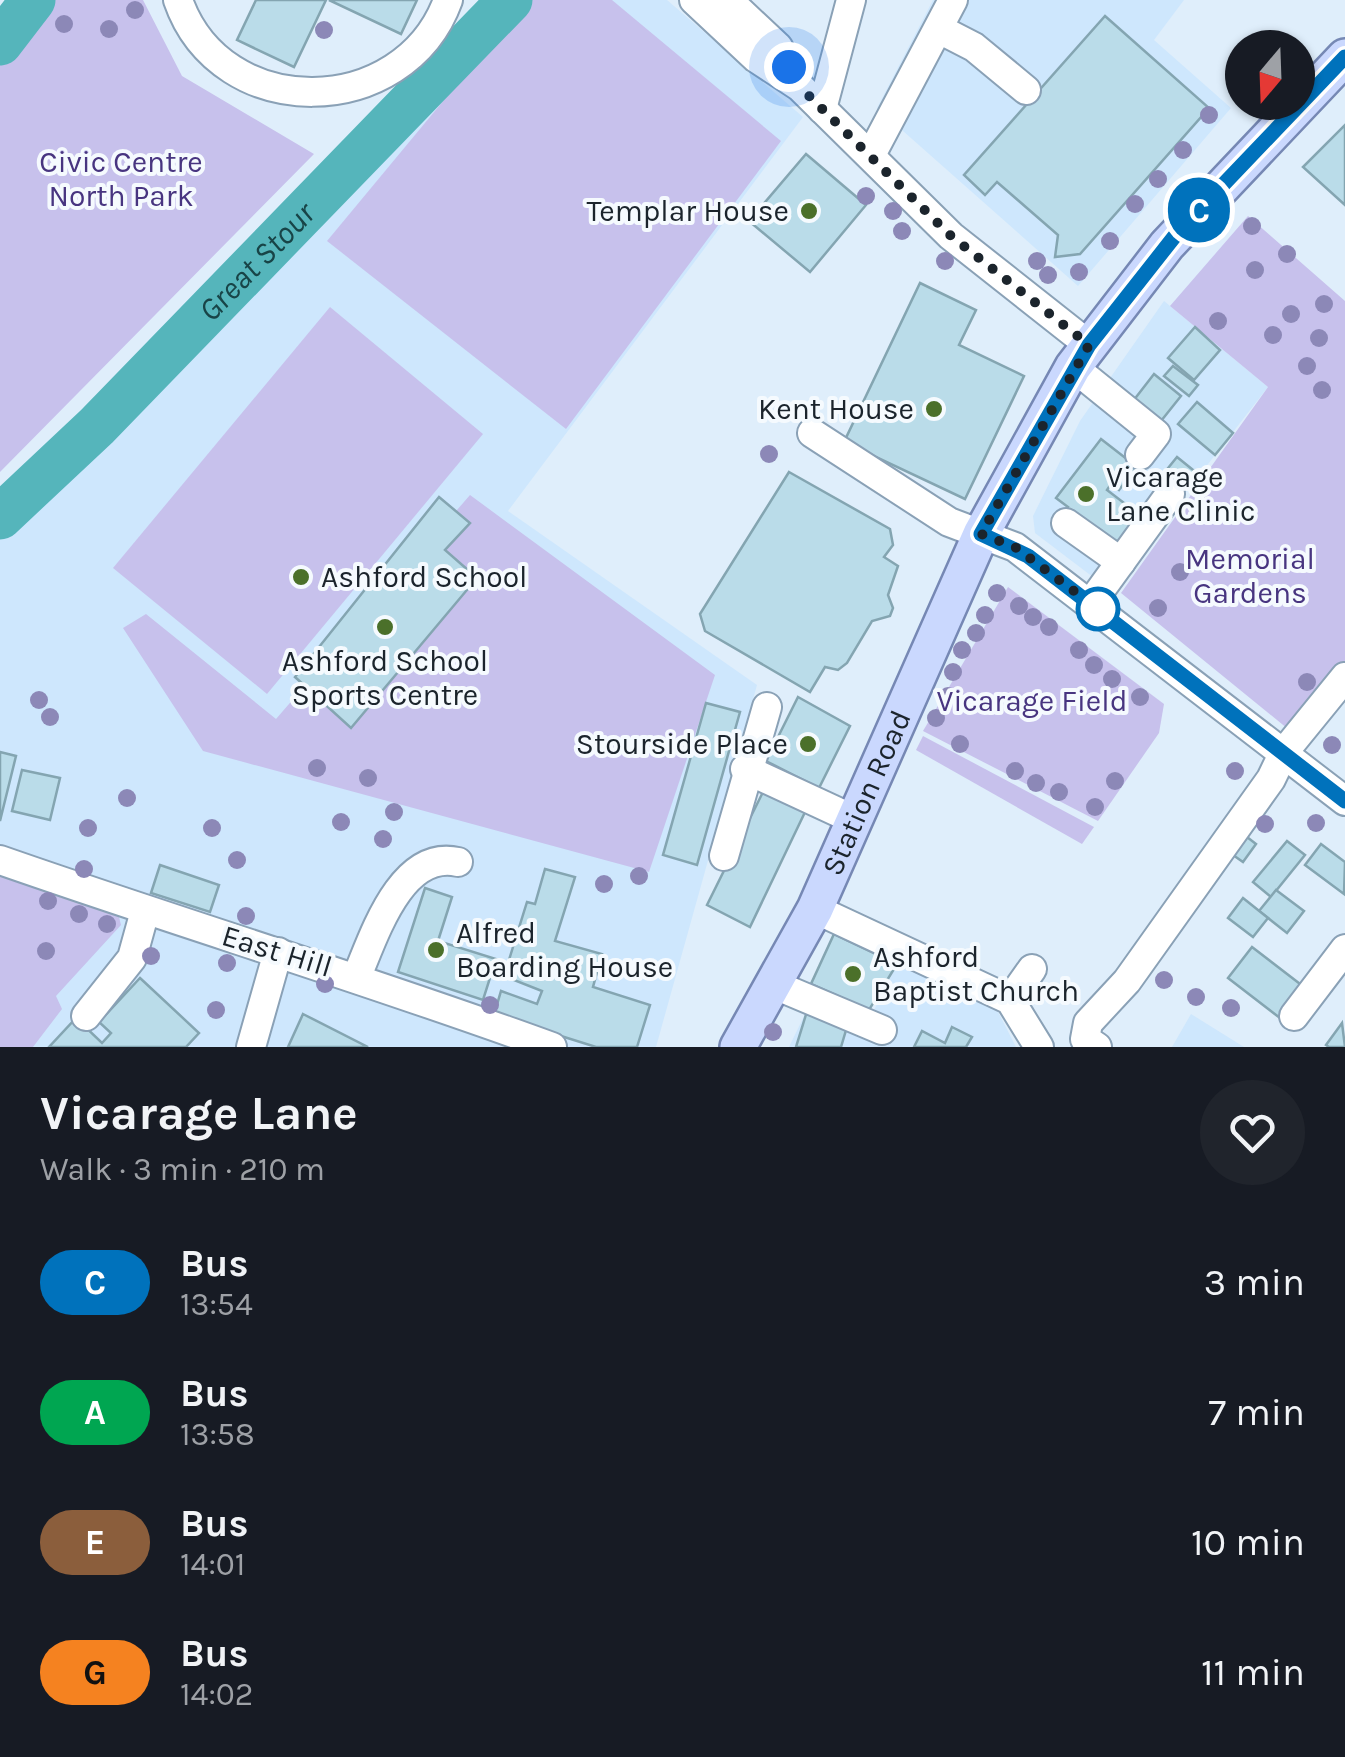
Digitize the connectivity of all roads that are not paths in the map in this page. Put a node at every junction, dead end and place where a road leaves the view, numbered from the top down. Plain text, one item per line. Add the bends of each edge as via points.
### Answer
1 (178, 0) edge
2 (448, 0) edge
3 (694, 0) edge
4 (728, 0) edge
5 (852, 0) edge
6 (953, 0) edge
7 (938, 29) junction
8 (1345, 58) edge
9 (800, 87) junction
10 (1026, 90) dead end
11 (822, 109) junction
12 (871, 155) junction
13 (1081, 356) junction
14 (812, 433) dead end
15 (1140, 454) dead end
16 (1170, 494) dead end
17 (1066, 523) dead end
18 (981, 534) junction
19 (1122, 562) junction
20 (1091, 603) junction
21 (1345, 676) edge
22 (766, 707) dead end
23 (1284, 752) junction
24 (745, 769) junction
25 (1345, 801) edge
26 (855, 820) junction
27 (724, 856) dead end
28 (0, 860) edge
29 (458, 862) dead end
30 (815, 909) junction
31 (145, 911) junction
32 (1345, 949) edge
33 (278, 952) junction
34 (1032, 969) dead end
35 (357, 976) junction
36 (775, 985) junction
37 (1010, 1000) junction
38 (86, 1016) dead end
39 (1294, 1016) dead end
40 (882, 1030) dead end
41 (251, 1047) edge
42 (552, 1047) edge
43 (738, 1047) edge
44 (1039, 1047) edge
45 (1097, 1047) edge

1 - 2 street via 186,24 229,70 292,92 335,92 414,54
3 - 9 street via 756,58
4 - 9 street via 778,46
5 - 11 street
6 - 7 street
7 - 10 street
7 - 12 street
8 - 13 main road, Station Road via 1178,232
9 - 11 street
11 - 12 street
12 - 13 street
13 - 15 street via 1156,434
13 - 18 main road, Station Road
14 - 18 street via 887,485
16 - 19 street
17 - 19 street
18 - 20 street via 1015,547
18 - 26 main road, Station Road
19 - 20 street
20 - 23 street
21 - 23 street
22 - 24 street
23 - 25 street
23 - 45 street via 1159,938 1088,1023 1085,1039
24 - 26 street
24 - 27 street
26 - 30 main road, Station Road
28 - 31 street, East Hill
29 - 35 street via 448,859 417,872 396,889
30 - 36 main road, Station Road
30 - 37 street
31 - 33 street, East Hill
31 - 38 street via 132,958
32 - 39 street
33 - 35 street, East Hill
33 - 41 street
34 - 37 street
35 - 42 street, East Hill
36 - 40 street
36 - 43 main road, Station Road
37 - 44 street

